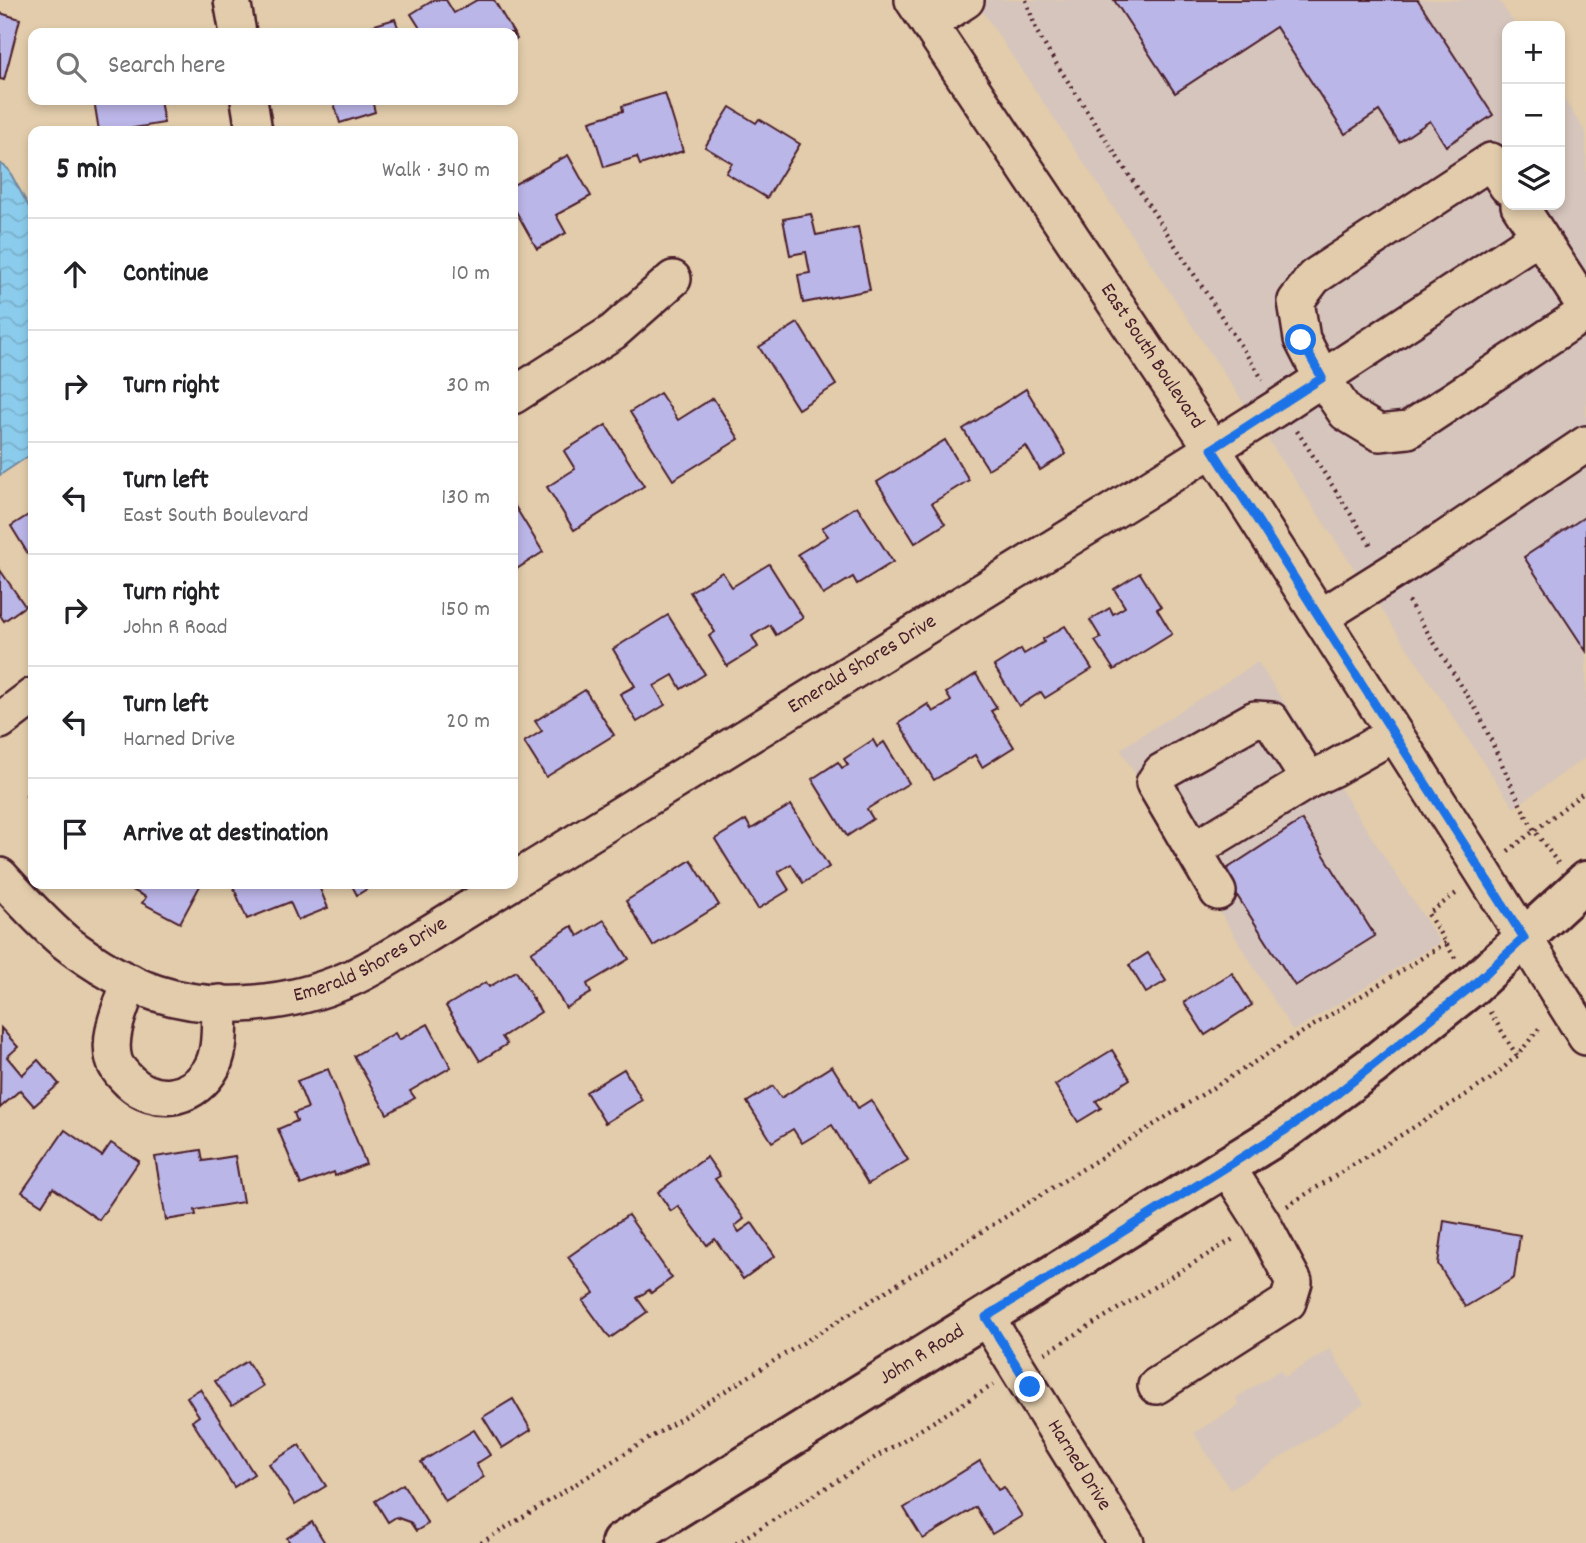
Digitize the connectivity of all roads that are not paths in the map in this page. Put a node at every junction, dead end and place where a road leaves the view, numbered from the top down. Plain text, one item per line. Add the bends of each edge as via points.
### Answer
1 (232, 0) edge
2 (966, 0) edge
3 (921, 12) edge
4 (237, 28) edge
5 (250, 105) edge
6 (253, 126) edge
7 (1502, 178) edge
8 (1522, 210) edge
9 (1539, 236) junction
10 (673, 279) dead end
11 (1586, 310) edge
12 (1322, 378) junction
13 (518, 393) edge
14 (1586, 444) edge
15 (1212, 449) junction
16 (1321, 617) junction
17 (28, 700) edge
18 (0, 721) edge
19 (1394, 734) junction
20 (1309, 780) junction
21 (1194, 850) junction
22 (0, 876) edge
23 (518, 879) edge
24 (1586, 881) edge
25 (501, 889) edge
26 (1218, 891) dead end
27 (1524, 938) junction
28 (130, 982) junction
29 (220, 1003) junction
30 (1586, 1037) edge
31 (1227, 1167) junction
32 (986, 1317) junction
33 (1156, 1386) dead end
34 (621, 1543) edge
35 (1126, 1543) edge

1 - 4 street
2 - 3 street
3 - 15 street, East South Boulevard
5 - 6 street
7 - 12 street via 1491,160 1314,277 1296,300 1301,340
8 - 9 street
9 - 11 street
9 - 12 street, Emerald Shores Drive
10 - 13 street via 614,332
11 - 12 street via 1408,430 1378,433 1346,413
12 - 15 street, Emerald Shores Drive
14 - 16 street
15 - 16 street, East South Boulevard
15 - 23 street, Emerald Shores Drive
16 - 19 street, East South Boulevard
17 - 18 street
19 - 20 street
19 - 27 street, East South Boulevard
20 - 21 street
20 - 21 street via 1270,720 1255,719 1161,772 1154,783
21 - 26 street
22 - 28 street, Emerald Shores Drive via 63,940
24 - 27 main road, John R Road
25 - 29 street, Emerald Shores Drive via 380,962 323,990 275,1002
27 - 30 street, East South Boulevard
27 - 31 main road, John R Road via 1472,986 1338,1093
28 - 29 street, Emerald Shores Drive via 157,993
28 - 29 street via 112,1041 114,1061 124,1077 151,1096 180,1095 196,1087 209,1071 215,1059
31 - 32 main road, John R Road
31 - 33 street via 1294,1282 1288,1302
32 - 34 main road, John R Road
32 - 35 street, Harned Drive

